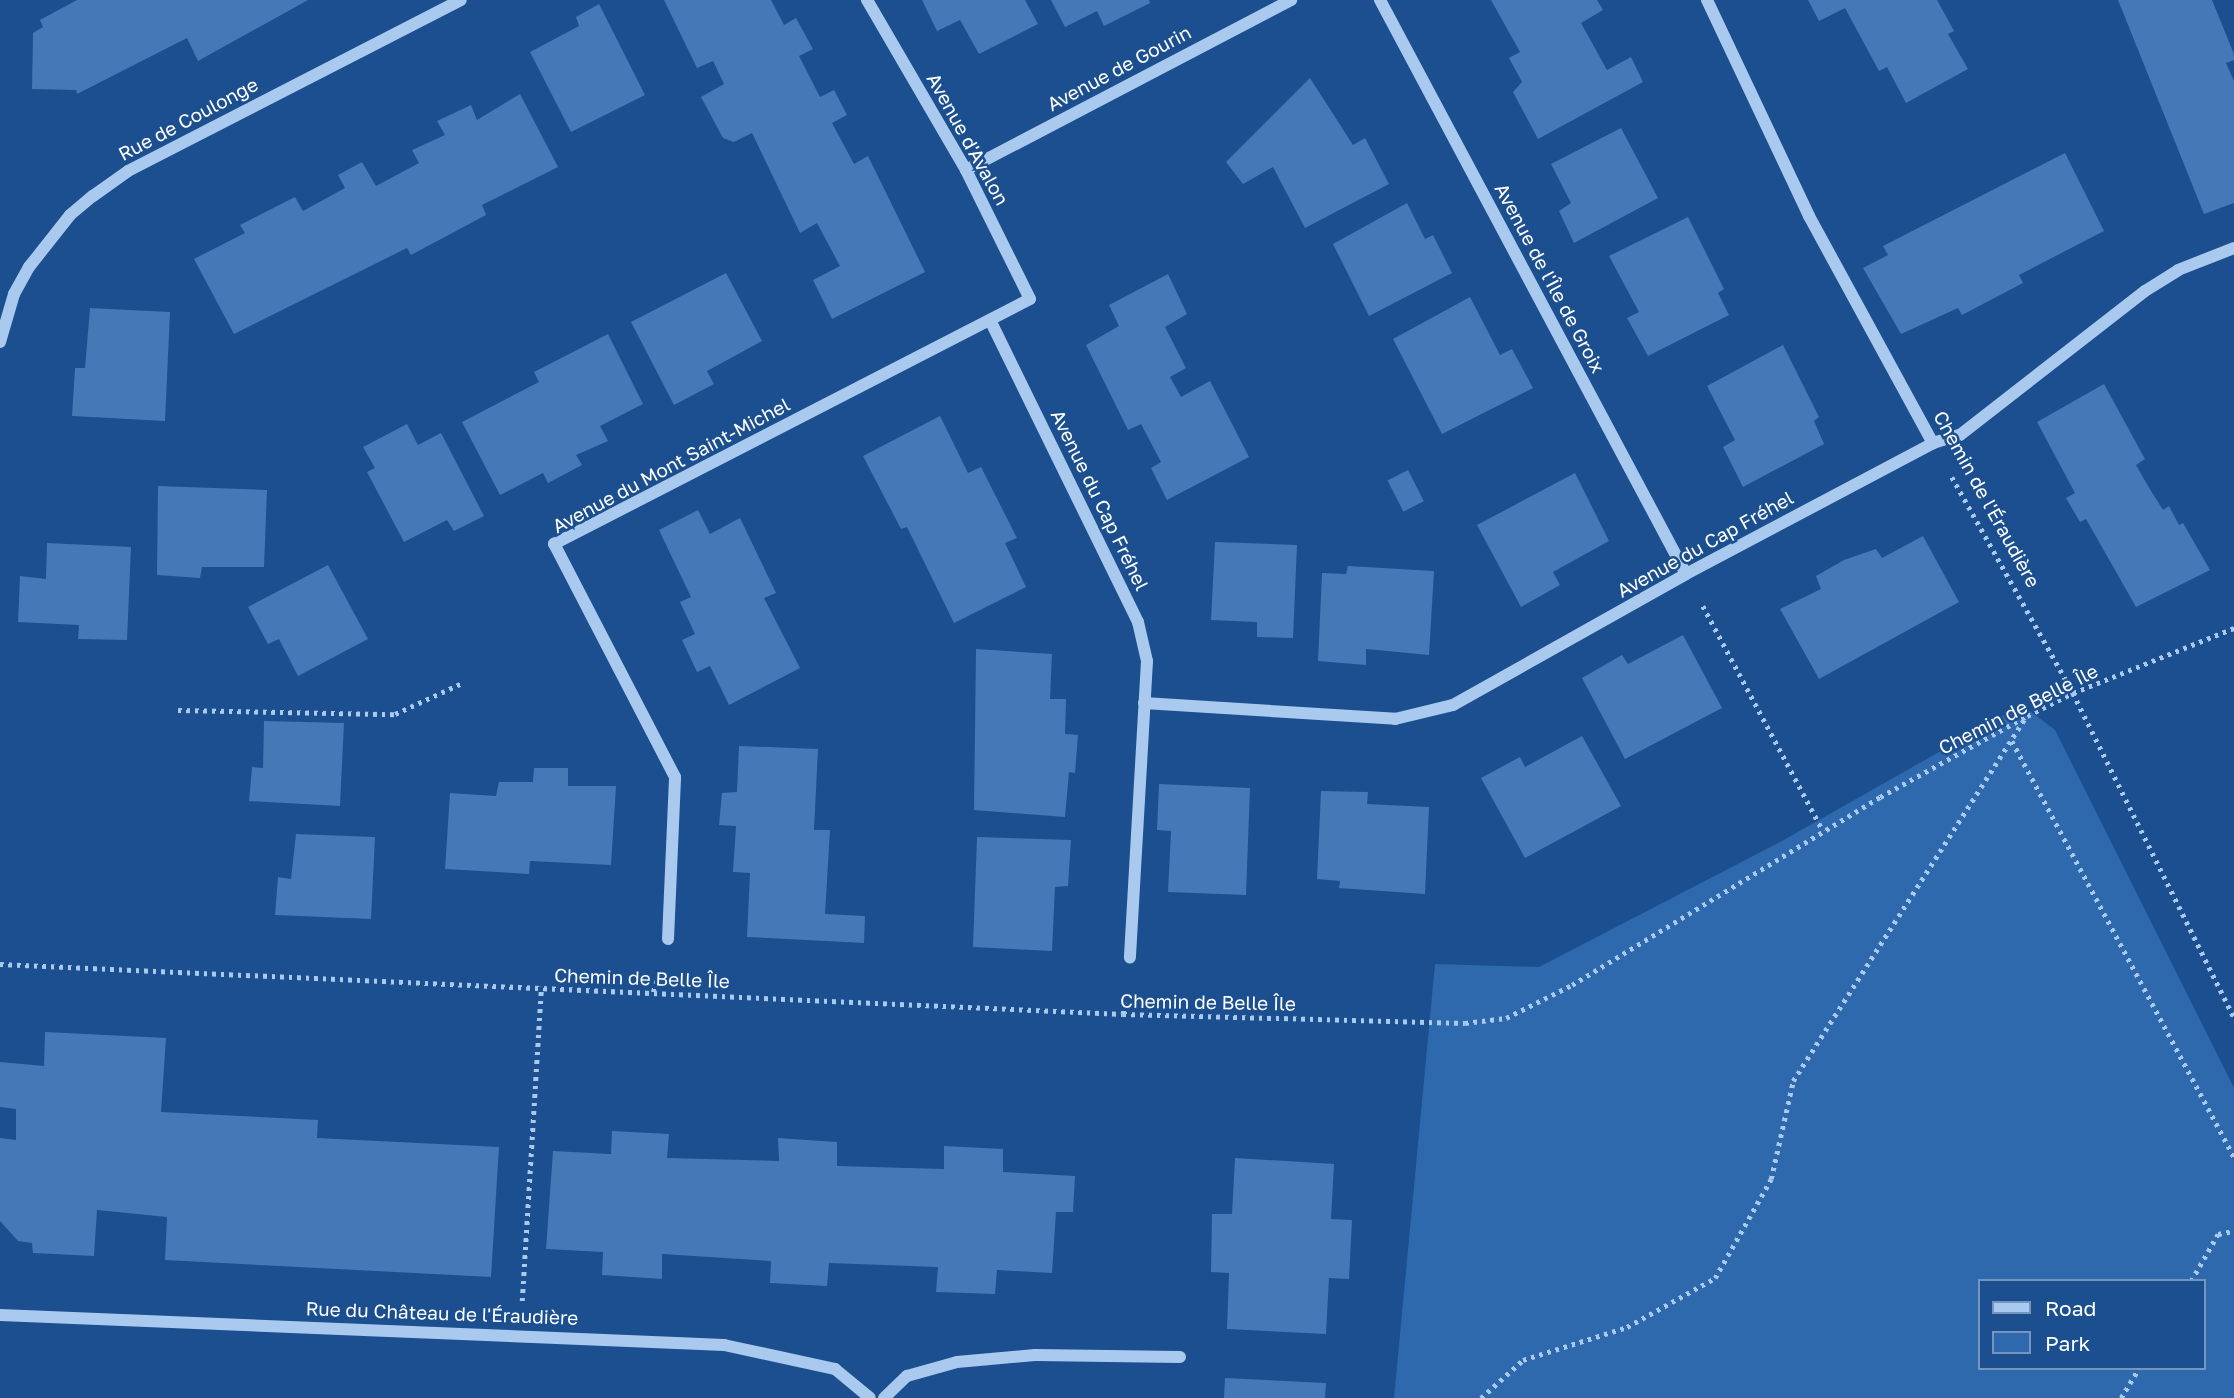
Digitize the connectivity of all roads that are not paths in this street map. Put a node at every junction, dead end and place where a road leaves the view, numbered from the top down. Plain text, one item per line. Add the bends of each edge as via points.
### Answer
1 (461, 0) edge
2 (867, 0) edge
3 (1291, 0) edge
4 (1380, 0) edge
5 (1707, 0) edge
6 (965, 170) junction
7 (2234, 248) edge
8 (1030, 299) joint
9 (991, 322) junction
10 (0, 342) edge
11 (1933, 443) junction
12 (1686, 574) junction
13 (1144, 703) junction
14 (668, 939) dead end
15 (1130, 958) dead end
16 (0, 1315) edge
17 (1180, 1357) dead end
18 (870, 1398) edge
19 (884, 1398) edge

1 - 10 street, Rue de Coulonge via 128,171 93,196 70,215 29,267 14,294
2 - 6 street, Avenue d'Avalon
3 - 6 street, Avenue de Gourin
4 - 12 street, Avenue de l'Île de Groix
5 - 11 street, Chemin de l'Éraudière via 1809,216
6 - 8 street, Avenue d'Avalon
7 - 11 street, Avenue du Cap Fréhel via 2178,270 2145,291 1960,435
8 - 9 street, Avenue du Mont Saint-Michel
9 - 13 street, Avenue du Cap Fréhel via 1138,622 1147,662
9 - 14 street, Avenue du Mont Saint-Michel via 554,544 675,777
11 - 12 street, Avenue du Cap Fréhel
12 - 13 street, Avenue du Cap Fréhel via 1483,692 1429,714 1395,719
13 - 15 street, Avenue du Cap Fréhel
16 - 18 street, Rue du Château de l'Éraudière via 724,1345 835,1369
17 - 19 street via 1035,1355 957,1362 907,1376

